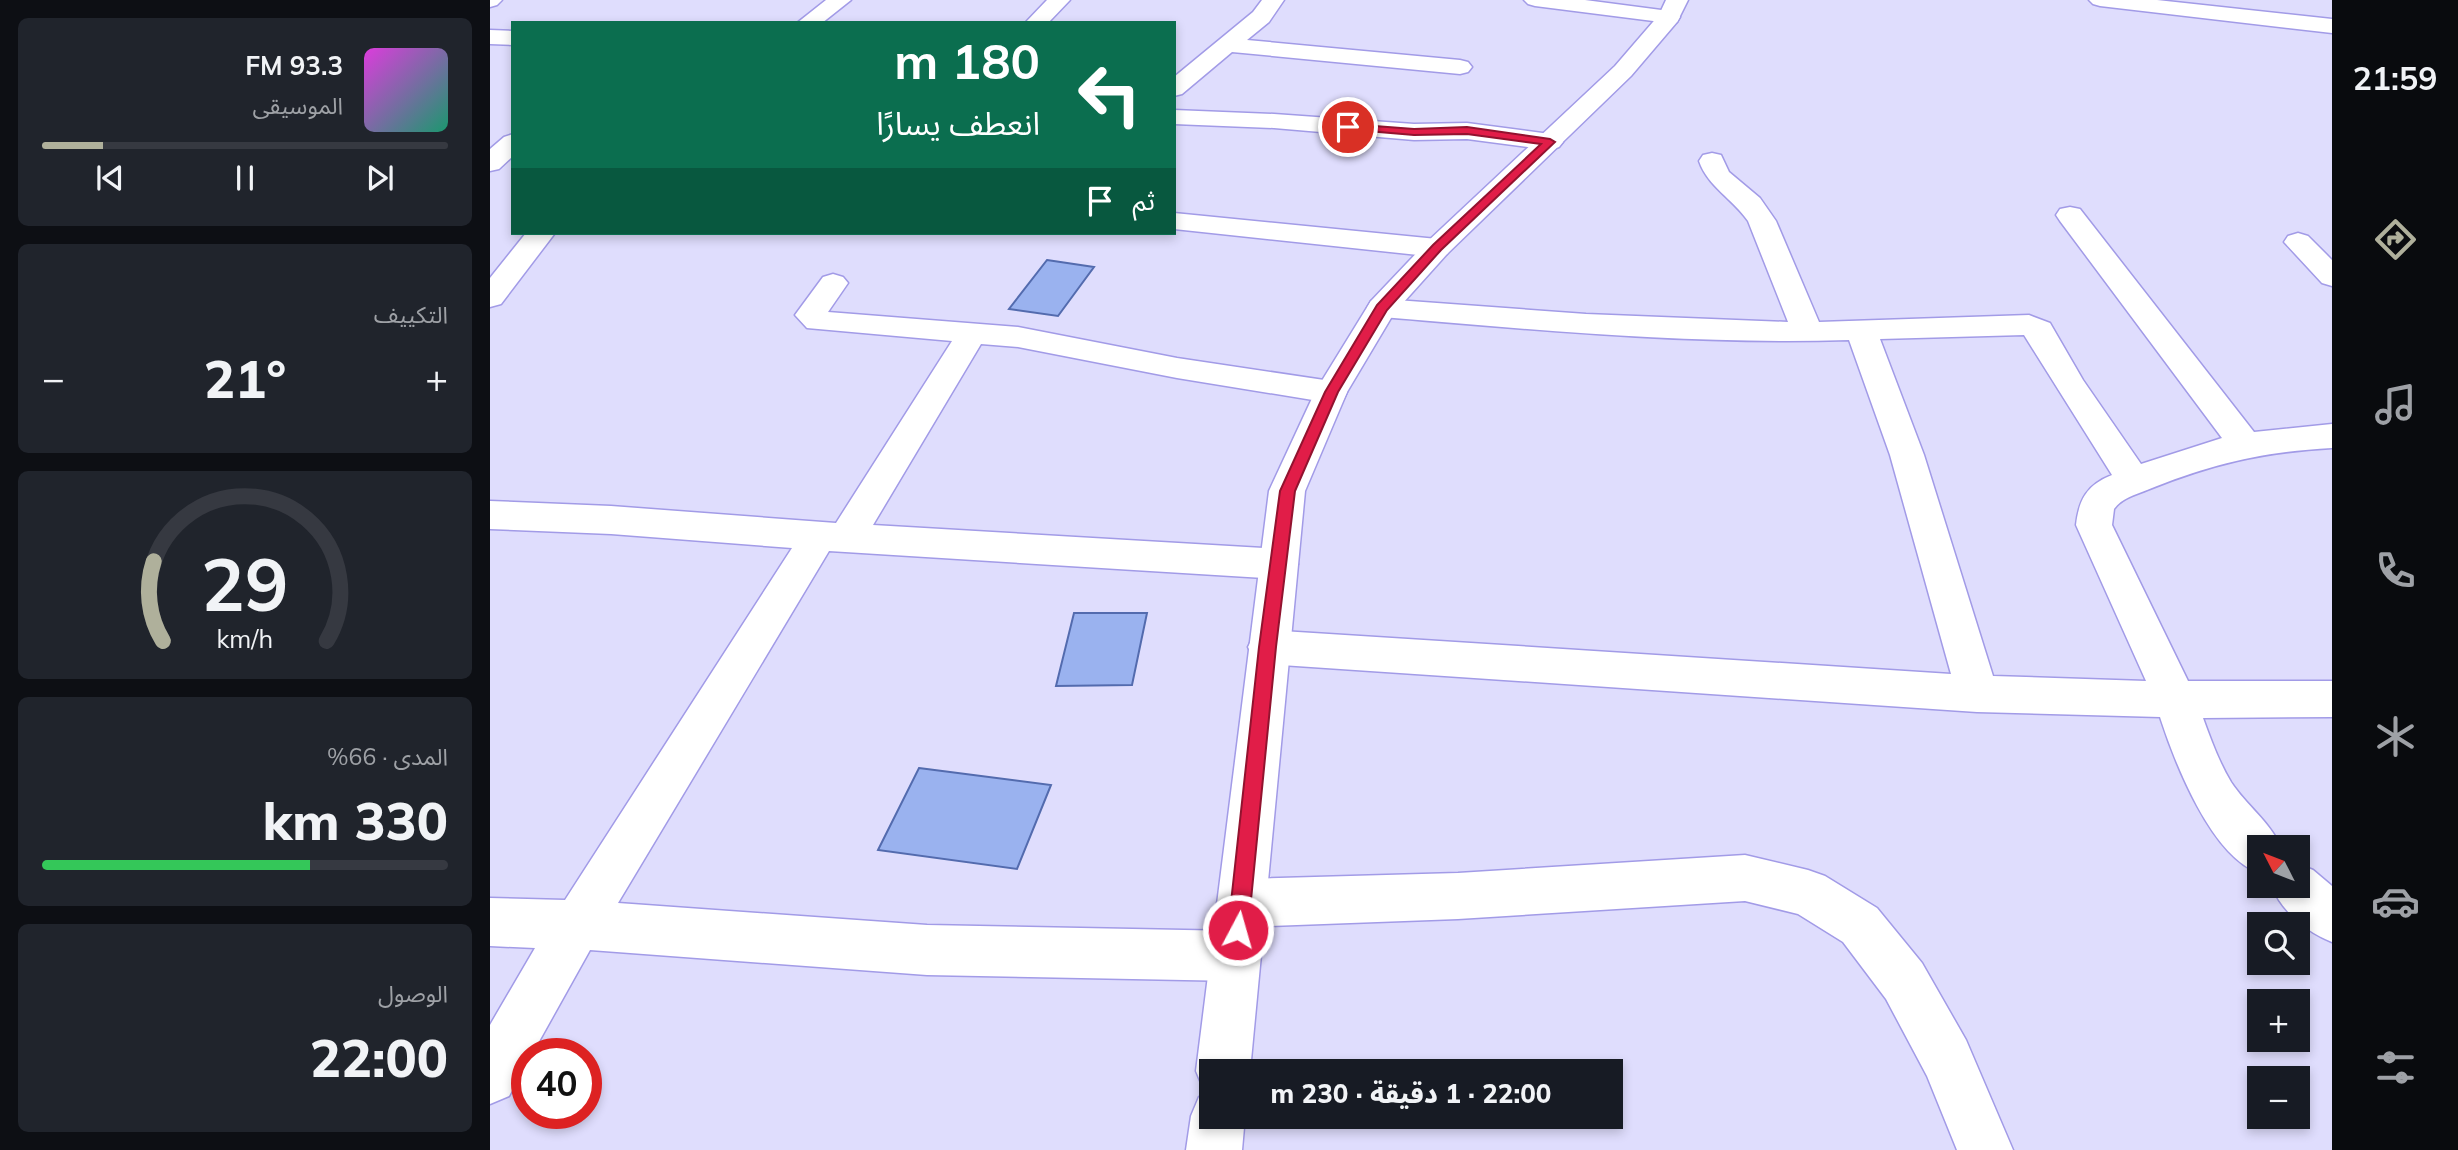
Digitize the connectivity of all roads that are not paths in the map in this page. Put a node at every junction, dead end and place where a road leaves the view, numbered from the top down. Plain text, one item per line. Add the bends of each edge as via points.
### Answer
1 (840, 0) edge
2 (1059, 0) edge
3 (1273, 0) edge
4 (1535, 0) edge
5 (2100, 0) edge
6 (1673, 8) edge
7 (811, 21) edge
8 (1038, 21) edge
9 (2332, 26) edge
10 (490, 37) edge
11 (511, 38) edge
12 (1230, 45) junction
13 (1461, 67) dead end
14 (1176, 87) edge
15 (1176, 117) edge
16 (1550, 142) junction
17 (511, 144) edge
18 (1712, 161) dead end
19 (490, 163) edge
20 (2070, 215) dead end
21 (1176, 221) edge
22 (539, 235) edge
23 (2298, 242) dead end
24 (1437, 248) junction
25 (2332, 277) edge
26 (833, 283) dead end
27 (490, 298) edge
28 (1382, 308) junction
29 (1861, 331) junction
30 (1808, 332) junction
31 (972, 334) junction
32 (1331, 392) junction
33 (2332, 436) edge
34 (2245, 444) junction
35 (2134, 481) junction
36 (490, 515) edge
37 (833, 537) junction
38 (1279, 564) junction
39 (1268, 647) junction
40 (1977, 694) junction
41 (2332, 699) edge
42 (2176, 701) junction
43 (2247, 836) edge
44 (2310, 898) edge
45 (1241, 903) junction
46 (2332, 918) edge
47 (490, 922) edge
48 (579, 925) junction
49 (1236, 956) junction
50 (1224, 1059) edge
51 (490, 1077) edge
52 (1216, 1129) edge
53 (1214, 1150) edge
54 (1985, 1150) edge

1 - 7 street
2 - 8 street
3 - 12 street
4 - 6 street
5 - 9 street
6 - 16 street via 1623,71
10 - 11 street
12 - 13 street
12 - 14 street
15 - 16 street via 1414,132 1467,131
16 - 24 street
17 - 19 street
18 - 30 street via 1717,174 1762,221
20 - 34 street
21 - 24 street
22 - 27 street
23 - 25 street
24 - 28 street
26 - 31 street via 810,315 818,321
28 - 30 street via 1586,324
28 - 32 street
29 - 30 street
29 - 35 street via 2034,327
29 - 40 street via 1907,456
31 - 32 street via 1018,337
31 - 37 street
32 - 38 street via 1287,491
33 - 34 street
34 - 35 street via 2191,457
35 - 42 street via 2105,495 2097,504 2094,525
36 - 37 street
37 - 38 street
37 - 48 street
38 - 39 street
39 - 40 street
39 - 45 street
40 - 42 street
41 - 42 street
42 - 43 street via 2196,759 2216,798
44 - 46 street
45 - 49 street
45 - 54 street via 1458,896 1745,878 1808,893 1860,925 1903,981 1947,1059
47 - 48 street
48 - 49 street via 927,950
48 - 51 street
49 - 50 street
52 - 53 street

